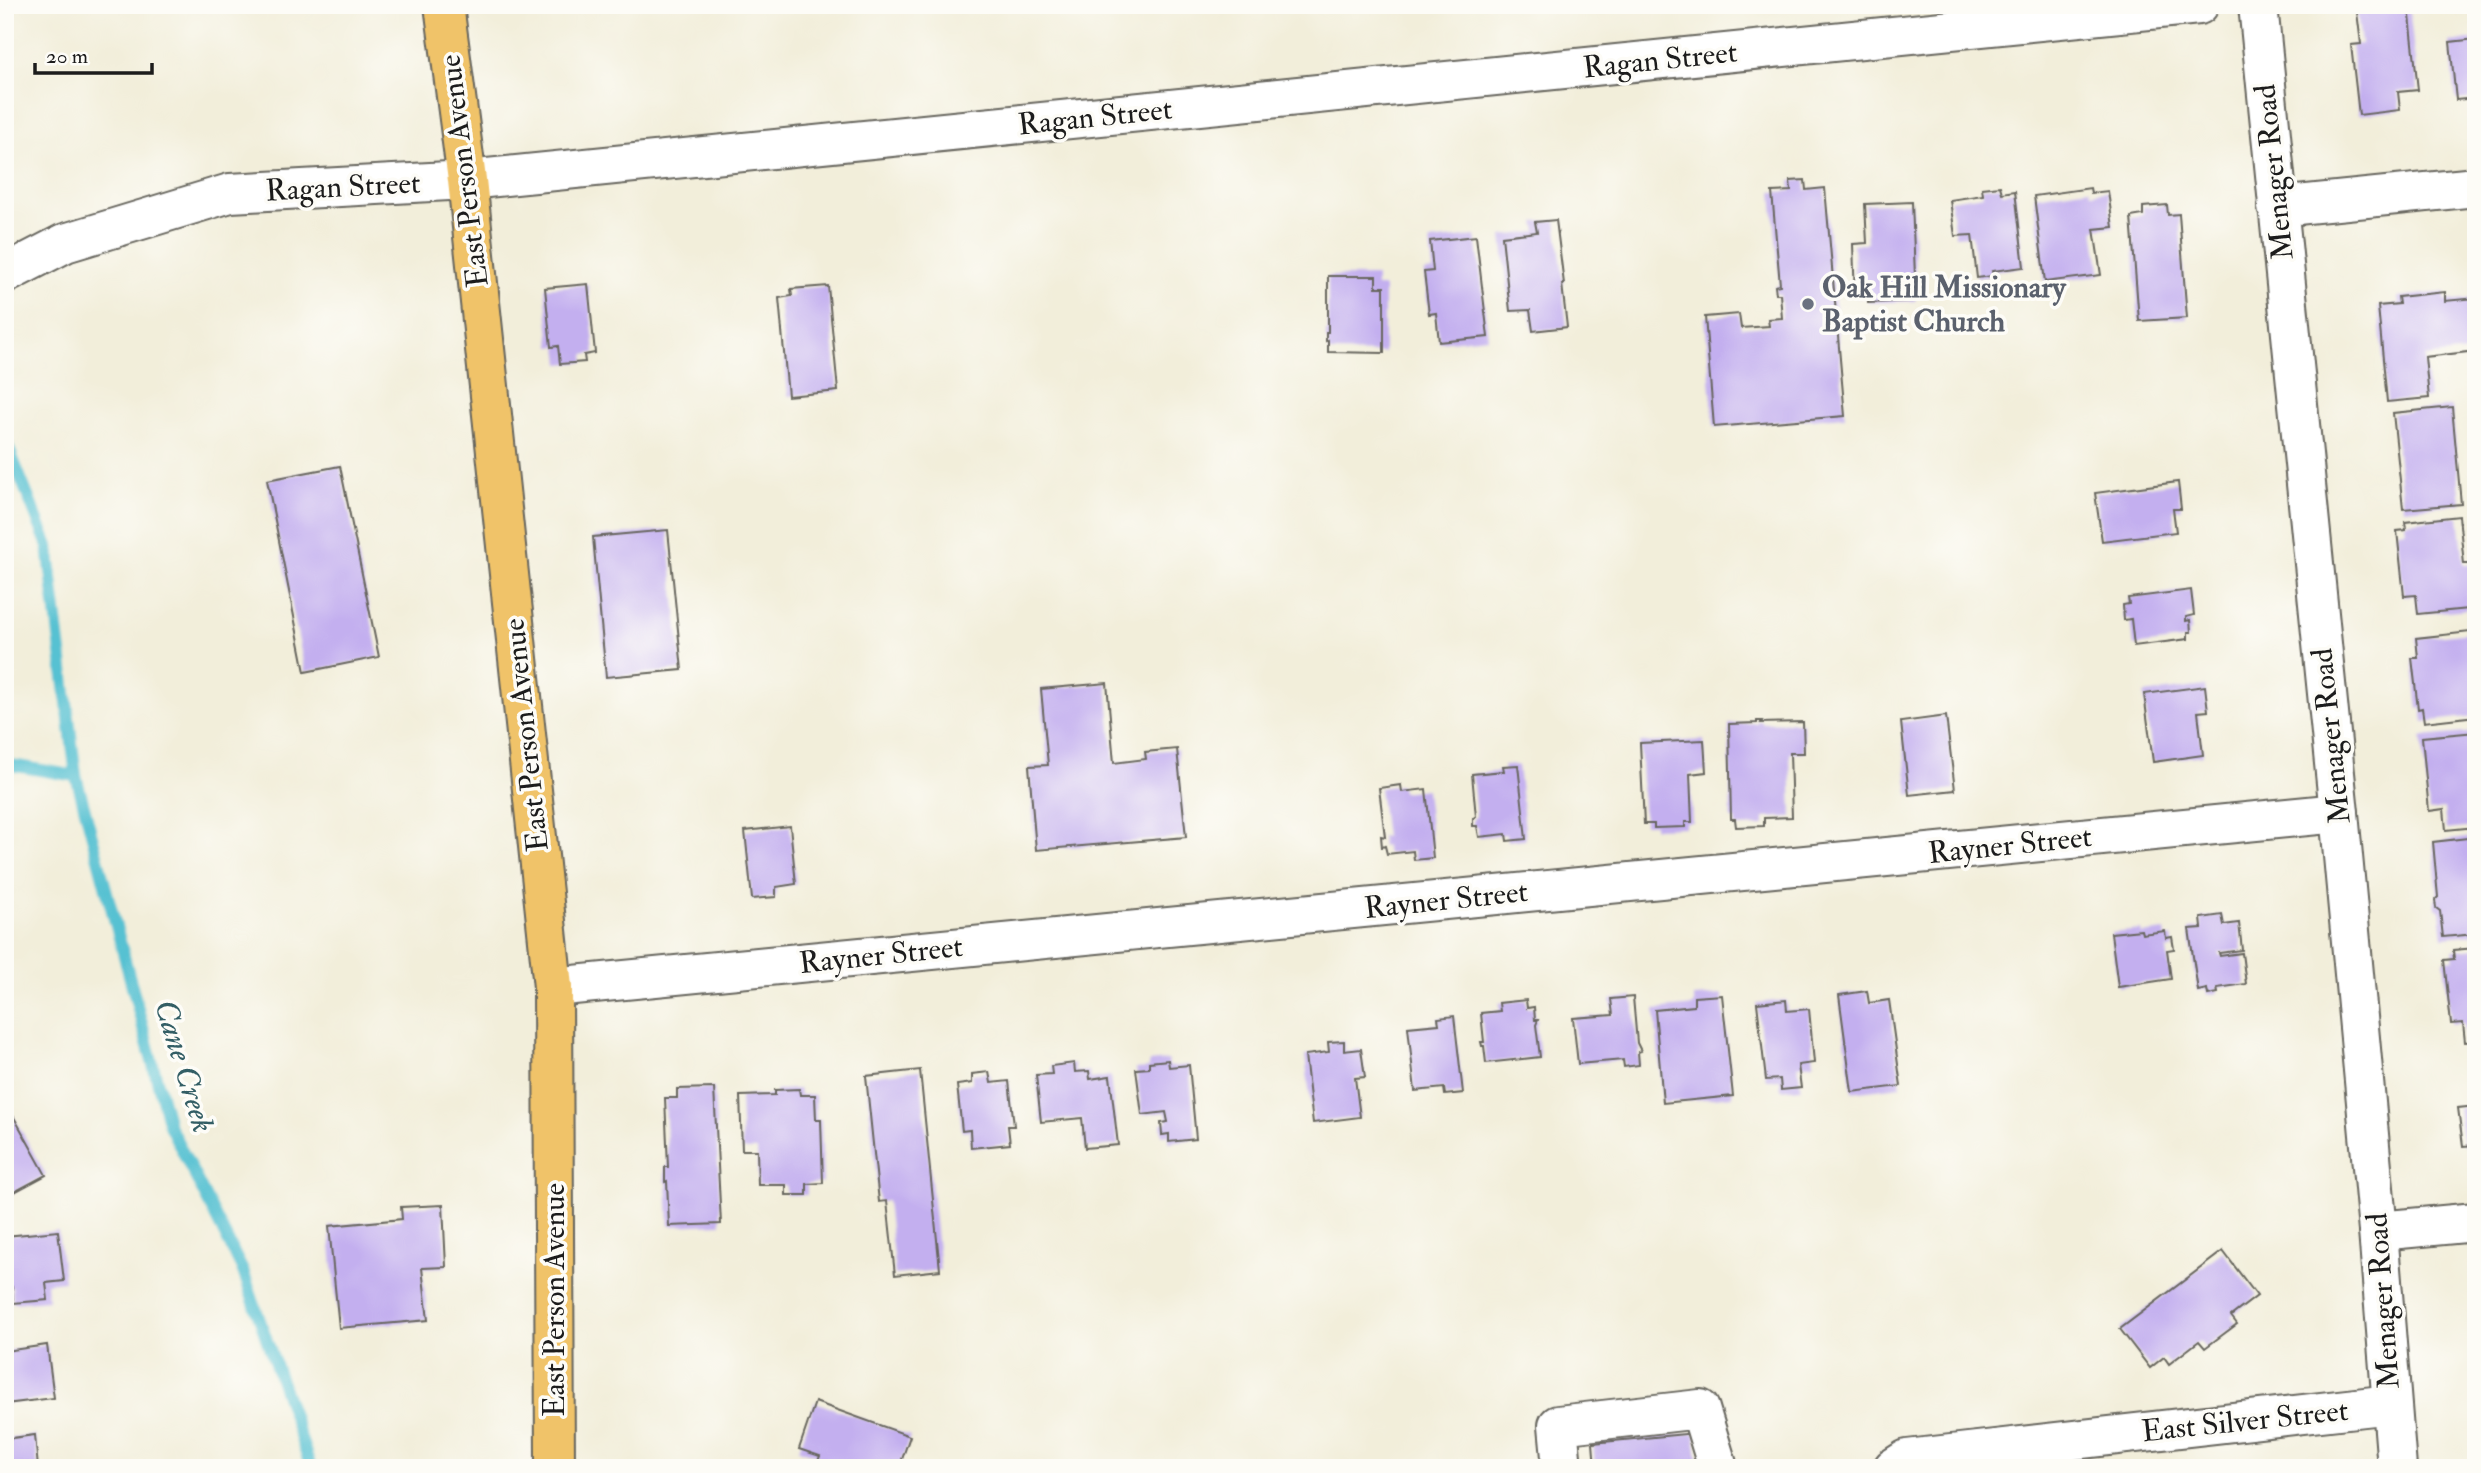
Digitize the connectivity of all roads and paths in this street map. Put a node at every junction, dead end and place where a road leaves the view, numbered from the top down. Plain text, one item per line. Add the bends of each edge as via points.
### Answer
1 (444, 5) edge
2 (2199, 5) edge
3 (2258, 5) edge
4 (467, 180) junction
5 (2476, 187) edge
6 (2277, 207) junction
7 (12, 271) edge
8 (2339, 813) junction
9 (553, 987) junction
10 (2476, 1222) edge
11 (2378, 1231) junction
12 (2391, 1404) junction
13 (555, 1468) edge
14 (1562, 1468) edge
15 (1718, 1468) edge
16 (1893, 1468) edge
17 (2398, 1468) edge

1 - 4 main road, East Person Avenue
2 - 4 street, Ragan Street
3 - 6 street, Menager Road
4 - 7 street, Ragan Street via 230,193 65,243
4 - 9 main road, East Person Avenue
5 - 6 street
6 - 8 street, Menager Road
8 - 9 street, Rayner Street
8 - 11 street, Menager Road
9 - 13 main road, East Person Avenue
10 - 11 street
11 - 12 street, Menager Road
12 - 16 street, East Silver Street via 1907,1459
12 - 17 street, Menager Road
14 - 15 street via 1559,1425 1700,1409

